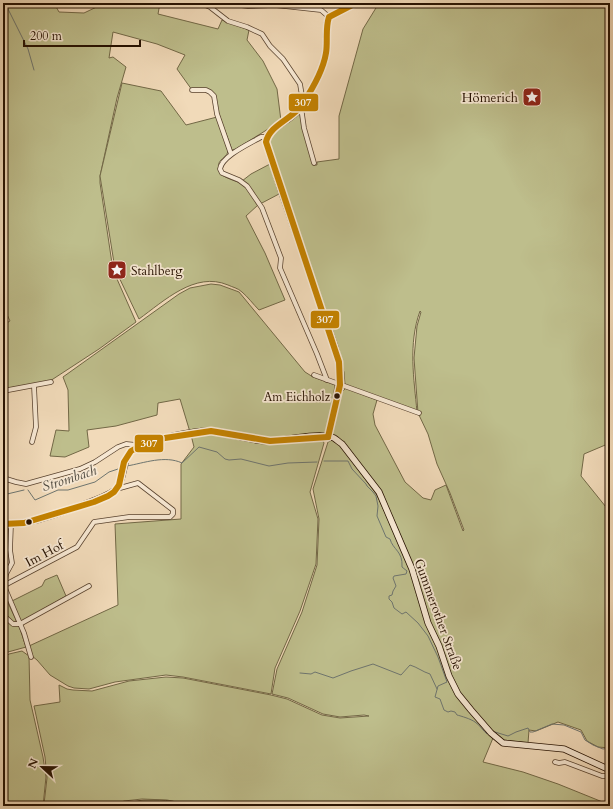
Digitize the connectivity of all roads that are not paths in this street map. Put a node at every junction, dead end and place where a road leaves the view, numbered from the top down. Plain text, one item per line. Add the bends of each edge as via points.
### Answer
1 (200, 3) edge
2 (224, 3) edge
3 (356, 3) edge
4 (275, 4) edge
5 (329, 17) junction
6 (192, 90) dead end
7 (301, 107) junction
8 (266, 138) junction
9 (231, 154) junction
10 (314, 163) dead end
11 (314, 375) dead end
12 (327, 380) junction
13 (51, 382) dead end
14 (34, 386) junction
15 (340, 386) junction
16 (3, 391) edge
17 (419, 413) dead end
18 (328, 437) junction
19 (32, 442) dead end
20 (138, 447) junction
21 (3, 478) edge
22 (118, 487) junction
23 (3, 524) edge
24 (11, 524) junction
25 (3, 586) edge
26 (89, 586) dead end
27 (3, 615) edge
28 (20, 624) junction
29 (31, 657) dead end
30 (555, 762) dead end
31 (609, 774) edge

1 - 7 street via 210,7 228,21 262,34 300,84
2 - 4 street via 248,6
3 - 5 street
4 - 5 street via 321,10
5 - 7 street via 326,56
6 - 9 street via 206,90 214,96 217,114
7 - 8 street via 292,117 273,129
7 - 10 street
8 - 9 street via 261,137
8 - 15 street via 266,146 335,347 339,362
9 - 12 street via 220,170 222,174 247,186 262,208 281,258 280,268
11 - 12 street
12 - 15 street
13 - 14 street
14 - 16 street
14 - 19 street via 36,427
15 - 17 street
15 - 18 street
18 - 20 street via 270,441 212,431 174,436
18 - 31 street, Gummerother Straße via 342,444 379,492 412,569 428,623 449,676 458,694 471,710 502,743 564,749
20 - 21 street via 136,444 126,444 80,469 26,484
20 - 22 street via 127,457
22 - 24 street via 114,492 98,499 28,522
22 - 25 street, Im Hof via 138,483 173,510 173,514 170,517 129,517 94,522 77,547
23 - 24 street
24 - 25 street via 12,563
25 - 28 street
26 - 28 street
27 - 28 street via 13,624
28 - 29 street
30 - 31 street, Gummerother Straße via 565,762 602,776

